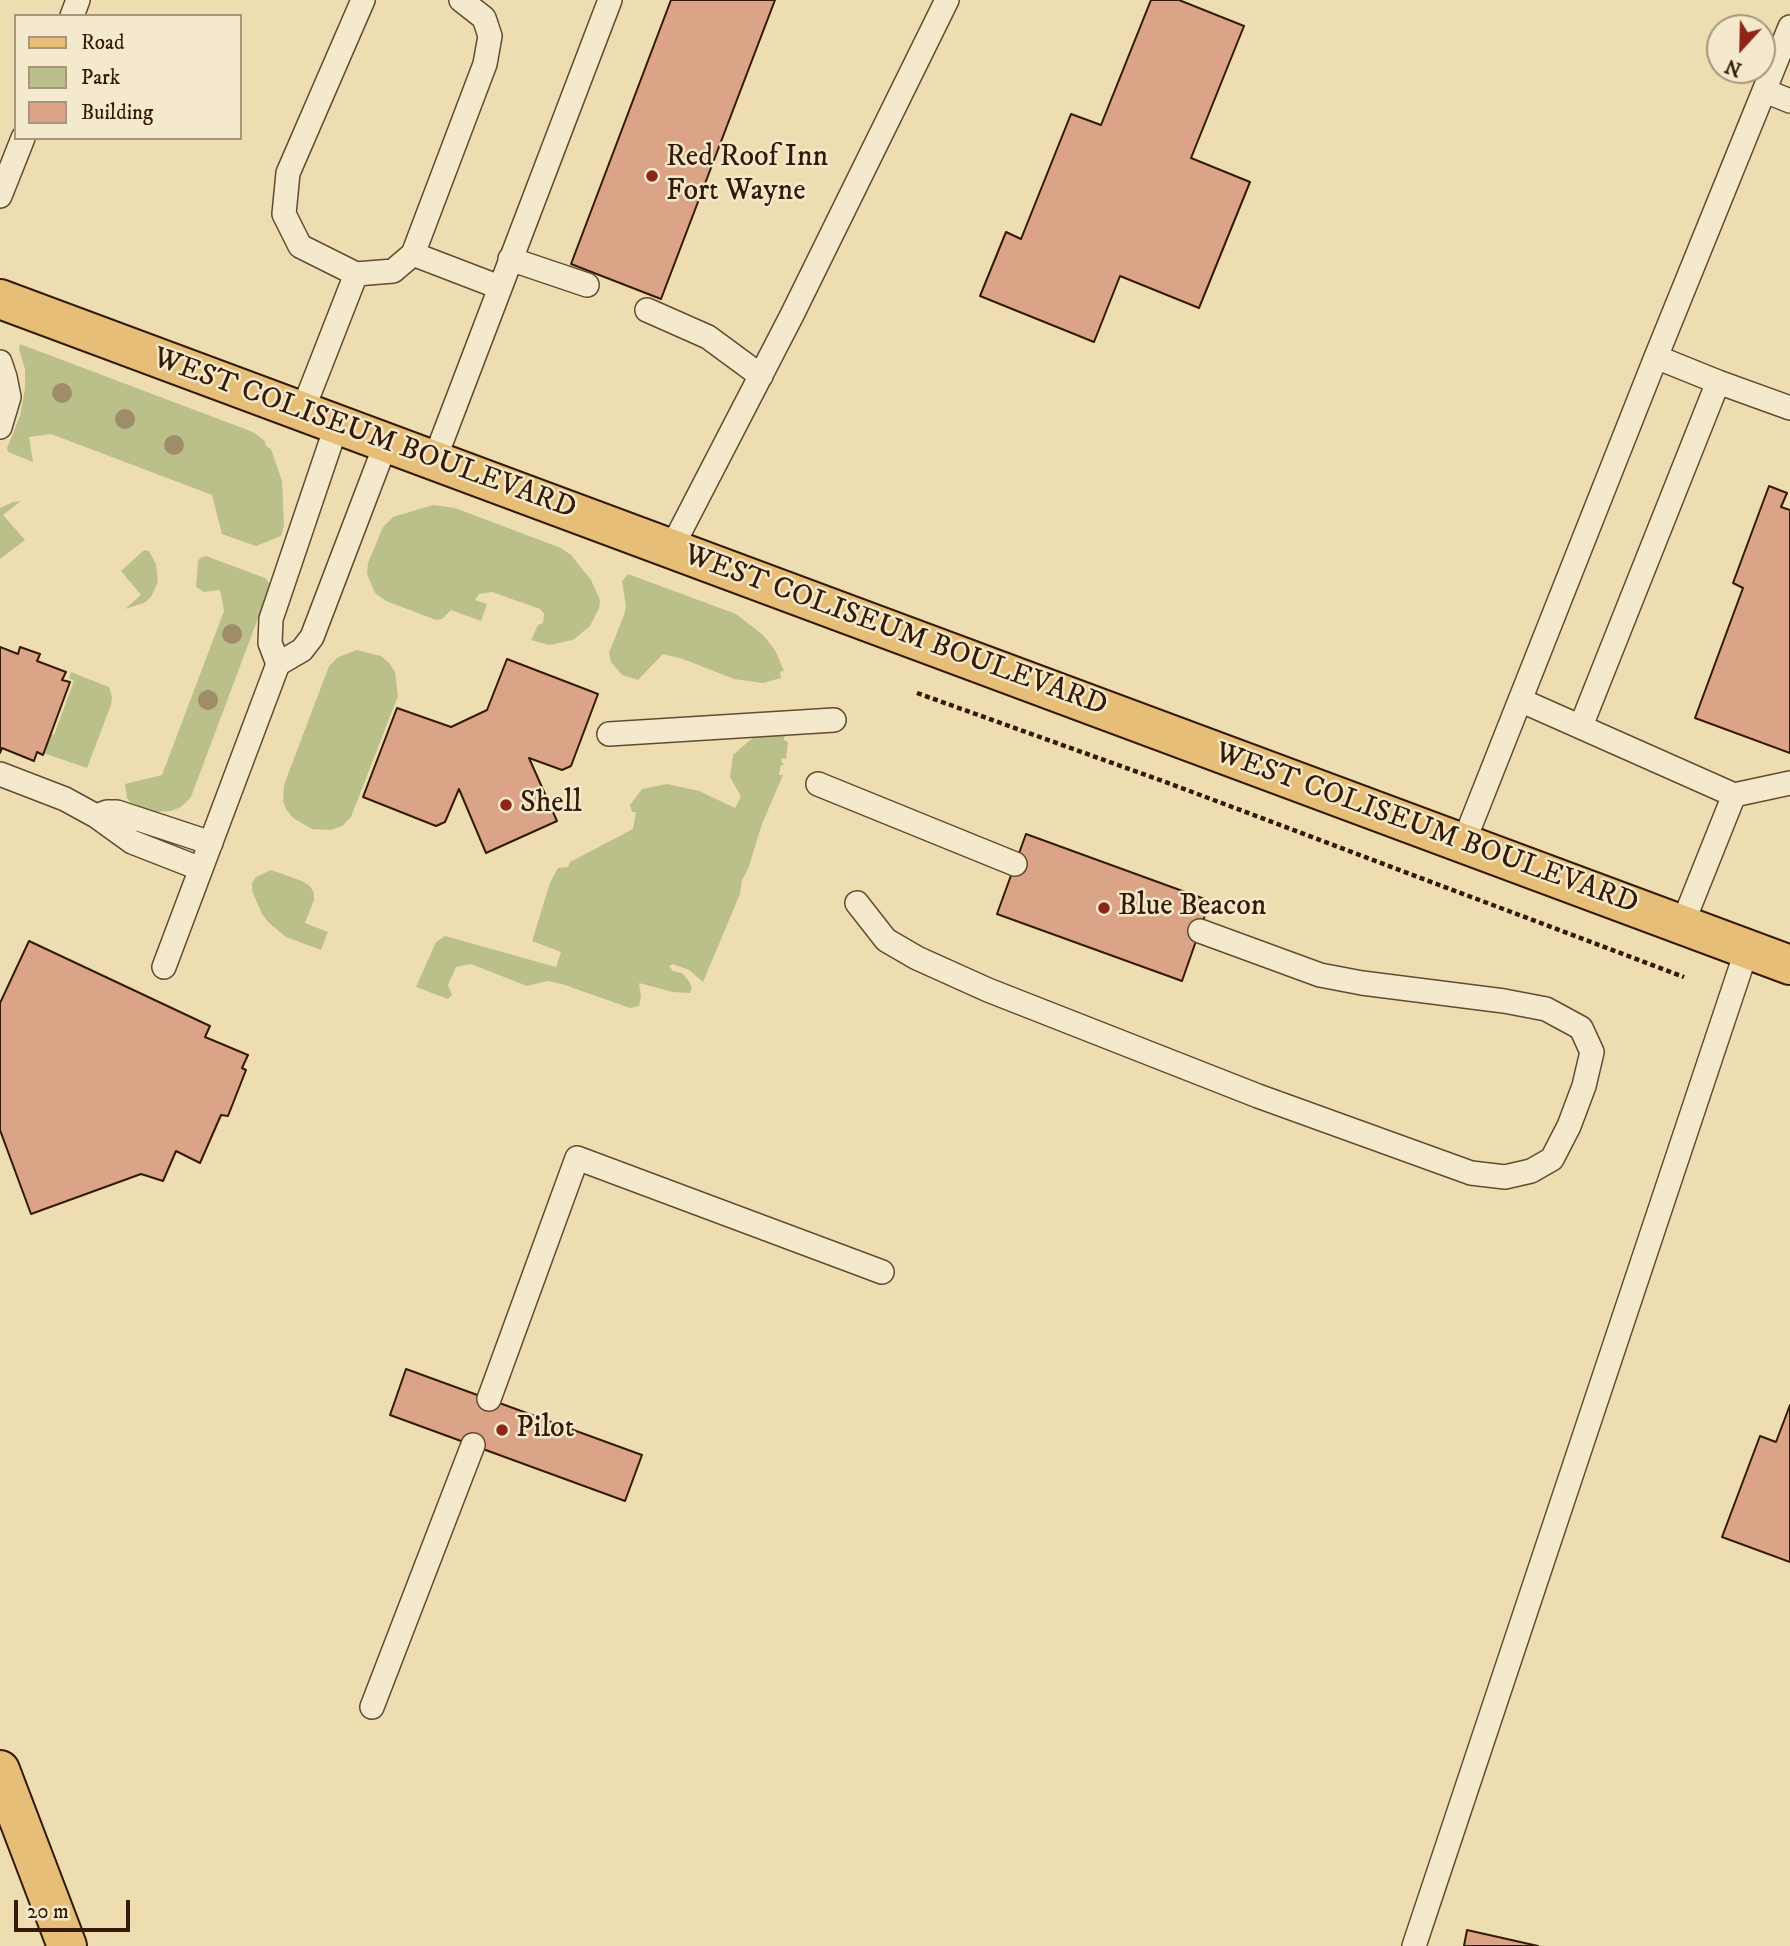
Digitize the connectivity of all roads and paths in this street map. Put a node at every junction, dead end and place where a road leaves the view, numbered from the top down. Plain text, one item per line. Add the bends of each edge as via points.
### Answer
1 (363, 0) edge
2 (461, 0) edge
3 (610, 0) edge
4 (947, 0) edge
5 (1790, 27) edge
6 (1765, 92) junction
7 (1790, 101) edge
8 (13, 145) edge
9 (0, 196) edge
10 (414, 254) junction
11 (510, 259) junction
12 (356, 274) junction
13 (587, 285) dead end
14 (499, 287) junction
15 (0, 299) edge
16 (647, 310) dead end
17 (1656, 357) junction
18 (0, 362) edge
19 (761, 376) junction
20 (1718, 382) junction
21 (1790, 408) edge
22 (319, 418) junction
23 (0, 427) edge
24 (386, 443) junction
25 (434, 461) junction
26 (671, 549) junction
27 (278, 664) junction
28 (917, 693) dead end
29 (1520, 701) junction
30 (834, 719) dead end
31 (1581, 726) junction
32 (609, 734) dead end
33 (0, 774) edge
34 (1790, 783) edge
35 (818, 784) dead end
36 (1734, 795) junction
37 (96, 816) junction
38 (211, 843) junction
39 (1463, 844) junction
40 (1015, 864) dead end
41 (201, 869) junction
42 (857, 903) dead end
43 (1682, 925) junction
44 (1200, 931) dead end
45 (1747, 949) junction
46 (1790, 965) edge
47 (164, 967) dead end
48 (1684, 977) dead end
49 (882, 1272) dead end
50 (489, 1399) dead end
51 (473, 1445) dead end
52 (372, 1707) dead end
53 (0, 1770) edge
54 (67, 1946) edge
55 (1414, 1946) edge

1 - 12 lane via 288,173 284,215 300,246
2 - 10 lane via 484,18 491,36 485,64
3 - 11 lane
4 - 19 lane
5 - 6 lane
6 - 7 lane
6 - 17 lane
8 - 9 lane
10 - 12 lane via 393,271
10 - 14 lane
11 - 13 lane
11 - 14 lane
12 - 22 lane
14 - 25 lane
15 - 22 main road, WEST COLISEUM BOULEVARD
16 - 19 lane via 708,337
17 - 20 lane
17 - 29 lane
18 - 23 lane via 9,397
19 - 26 lane
20 - 21 lane
20 - 31 lane
22 - 24 main road, WEST COLISEUM BOULEVARD
22 - 27 lane via 271,619 270,643
24 - 25 main road, WEST COLISEUM BOULEVARD
24 - 27 lane via 312,637 302,650
25 - 26 main road, WEST COLISEUM BOULEVARD
26 - 39 main road, WEST COLISEUM BOULEVARD
27 - 38 lane
28 - 48 path
29 - 31 lane
29 - 39 lane
30 - 32 lane
31 - 36 lane
33 - 37 lane via 48,791
34 - 36 lane
35 - 40 lane
36 - 43 lane
37 - 38 lane via 117,812
37 - 41 lane via 132,842
38 - 41 lane
39 - 43 main road, WEST COLISEUM BOULEVARD
41 - 47 lane
42 - 44 lane via 886,940 917,958 1258,1096 1471,1173 1505,1177 1531,1171 1552,1159 1584,1086 1592,1052 1581,1028 1546,1009 1320,975
43 - 45 main road, WEST COLISEUM BOULEVARD
45 - 46 main road, WEST COLISEUM BOULEVARD
45 - 55 lane
49 - 50 lane via 577,1158
51 - 52 lane
53 - 54 main road

